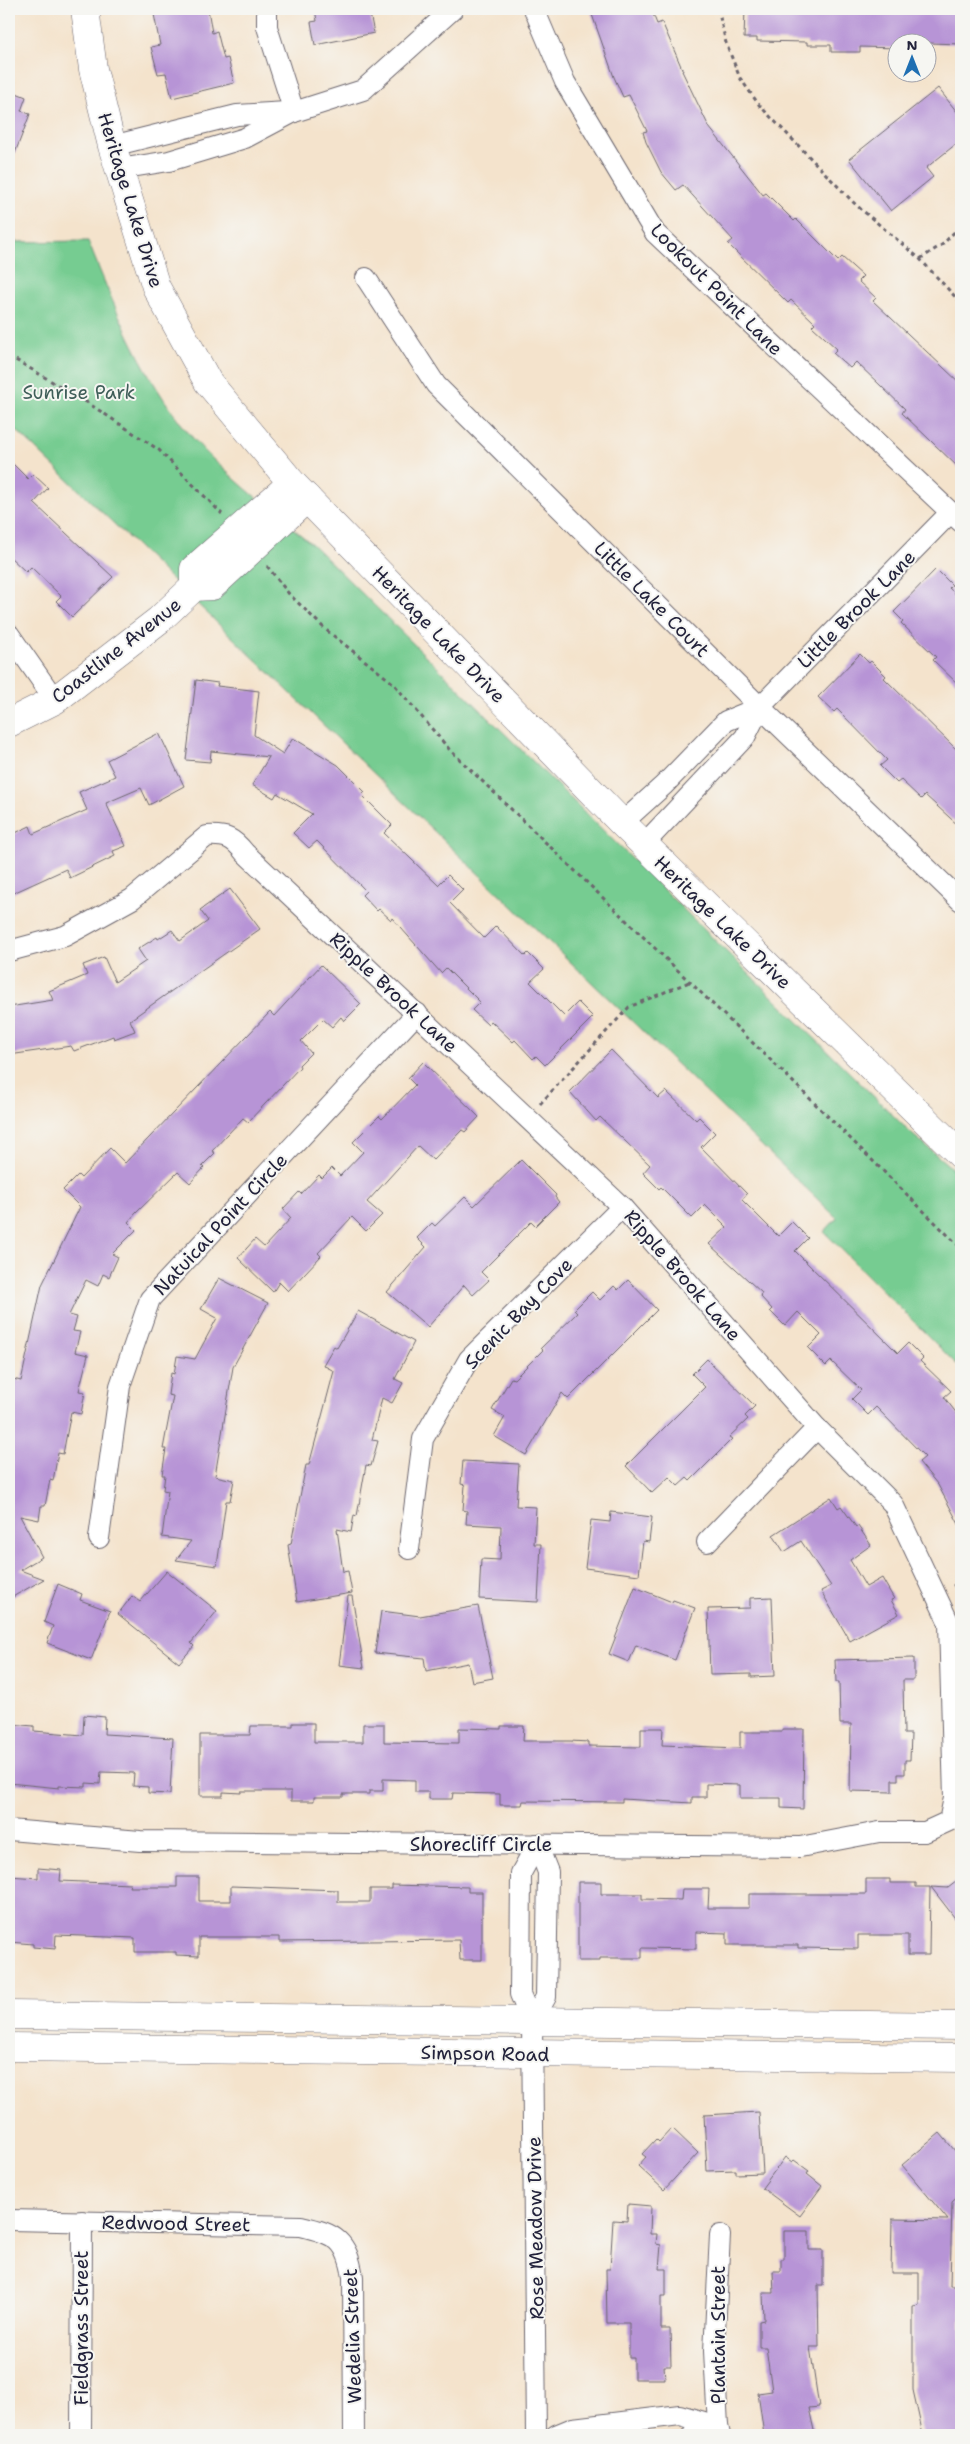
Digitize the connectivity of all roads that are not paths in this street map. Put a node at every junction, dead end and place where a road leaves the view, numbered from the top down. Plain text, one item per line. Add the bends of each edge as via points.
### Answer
1 (85, 9) edge
2 (267, 9) edge
3 (453, 9) edge
4 (534, 9) edge
5 (294, 112) junction
6 (115, 158) junction
7 (366, 278) dead end
8 (300, 490) junction
9 (956, 517) edge
10 (9, 634) edge
11 (55, 700) junction
12 (760, 706) junction
13 (9, 723) edge
14 (622, 823) junction
15 (644, 844) junction
16 (961, 901) edge
17 (9, 951) edge
18 (417, 1013) junction
19 (961, 1155) edge
20 (622, 1207) junction
21 (817, 1428) junction
22 (99, 1538) dead end
23 (707, 1542) dead end
24 (409, 1549) dead end
25 (949, 1821) joint
26 (9, 1830) edge
27 (537, 1844) junction
28 (9, 2015) edge
29 (532, 2022) junction
30 (961, 2026) edge
31 (9, 2047) edge
32 (532, 2054) junction
33 (961, 2058) edge
34 (9, 2220) edge
35 (82, 2221) junction
36 (720, 2235) dead end
37 (340, 2240) joint
38 (719, 2430) edge
39 (81, 2435) edge
40 (354, 2435) edge
41 (536, 2435) edge
42 (556, 2435) edge
43 (693, 2435) edge

1 - 6 main road, Heritage Lake Drive via 93,69
2 - 5 street via 267,27
3 - 5 street via 363,90
4 - 9 street, Lookout Point Lane via 565,82 655,233
5 - 6 street via 237,115
5 - 6 street via 245,138 169,160
6 - 8 main road, Heritage Lake Drive via 156,287 208,382
7 - 12 street, Little Lake Court via 436,384
8 - 11 main road, Coastline Avenue via 245,540 194,569 194,587 159,620
8 - 14 main road, Heritage Lake Drive
9 - 12 street, Little Brook Lane
10 - 11 street
11 - 13 main road, Coastline Avenue
12 - 14 street, Little Brook Lane via 726,721
12 - 15 street, Little Brook Lane via 745,737
12 - 16 street, Little Lake Court
14 - 15 main road, Heritage Lake Drive
15 - 19 main road, Heritage Lake Drive
17 - 18 street, Ripple Brook Lane via 65,936 132,900 207,836 220,835 235,840 245,853
18 - 20 street, Ripple Brook Lane
18 - 22 street, Natuical Point Circle via 150,1299 120,1386
20 - 21 street, Ripple Brook Lane
20 - 24 street, Scenic Bay Cove via 469,1359 423,1439
21 - 23 street
21 - 25 street, Ripple Brook Lane via 893,1504 949,1623 954,1798
25 - 27 street, Shorecliff Circle via 925,1832 879,1832 800,1847
26 - 27 street, Shorecliff Circle via 140,1841
27 - 29 street via 548,1872 546,1996
27 - 29 street via 521,1872 520,1994
28 - 29 main road, Simpson Road
29 - 30 main road, Simpson Road
29 - 32 street, Rose Meadow Drive
31 - 32 main road, Simpson Road
32 - 33 main road, Simpson Road
32 - 41 street, Rose Meadow Drive
34 - 35 street, Redwood Street
35 - 37 street, Redwood Street via 300,2226 323,2231
35 - 39 street, Fieldgrass Street
36 - 38 street, Plantain Street via 714,2351
37 - 40 street, Wedelia Street via 350,2257 353,2277
38 - 42 street via 680,2415 573,2428
38 - 43 street

